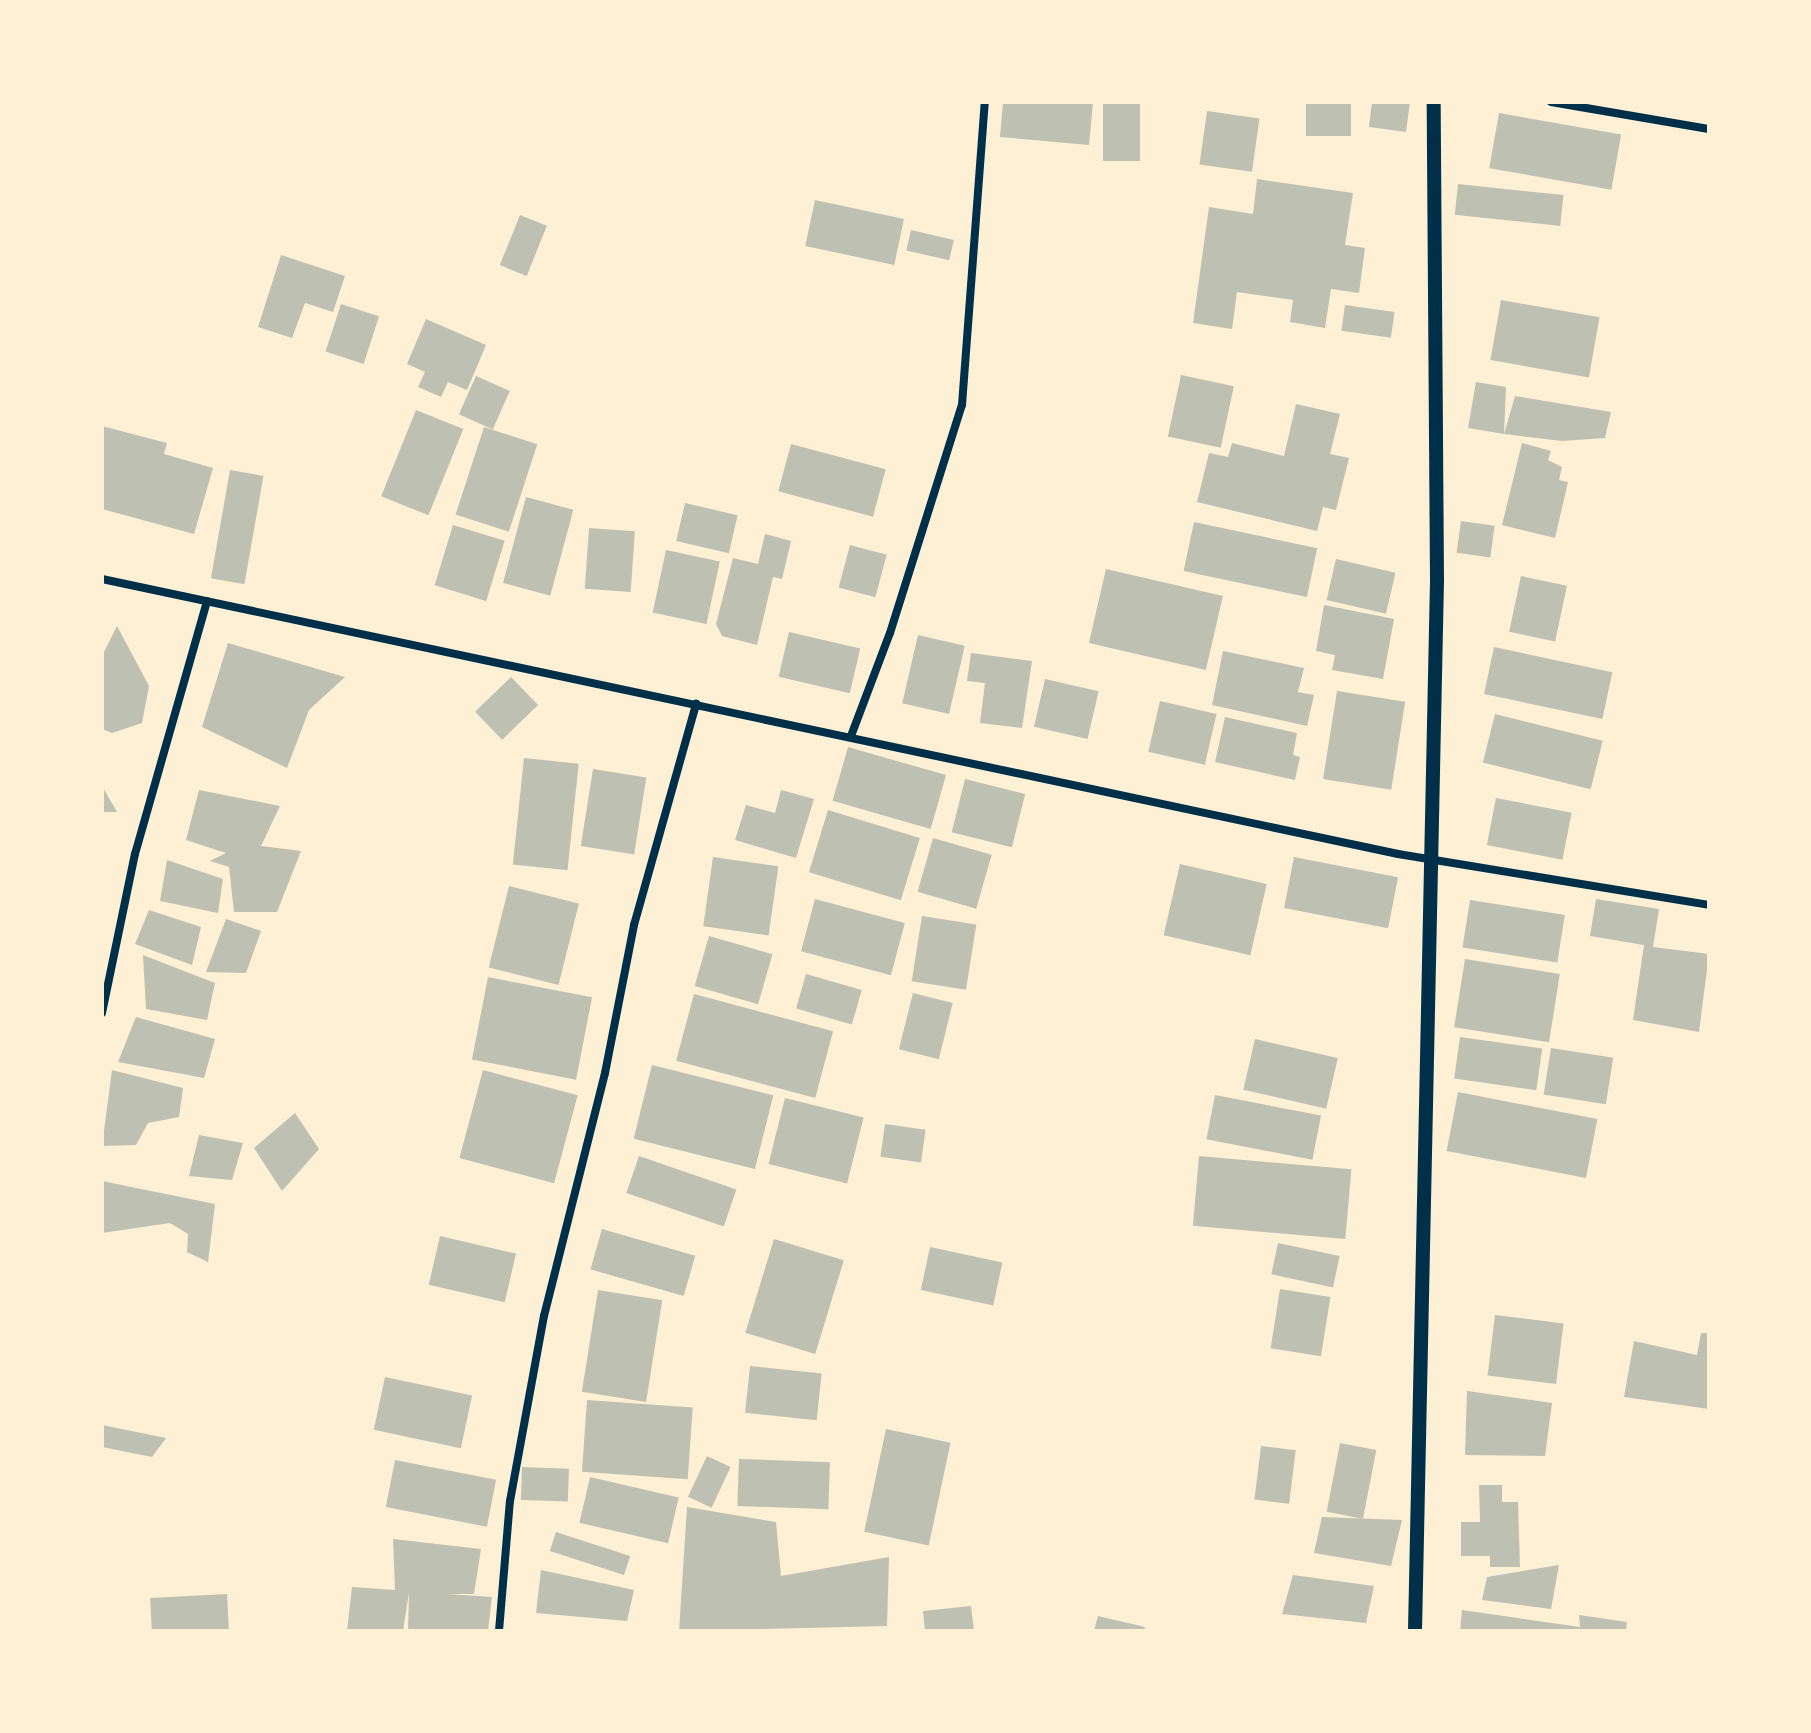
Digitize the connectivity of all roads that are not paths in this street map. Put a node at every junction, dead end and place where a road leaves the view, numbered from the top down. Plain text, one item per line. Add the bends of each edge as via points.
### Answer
1 (985, 102) edge
2 (1434, 102) edge
3 (1551, 102) edge
4 (1709, 129) edge
5 (102, 579) edge
6 (207, 601) junction
7 (696, 704) junction
8 (851, 736) junction
9 (1431, 860) junction
10 (1709, 905) edge
11 (102, 1013) edge
12 (499, 1631) edge
13 (1415, 1631) edge

1 - 8 street via 962,405 890,633
2 - 9 street via 1437,580
3 - 4 street
5 - 6 street
6 - 7 street
6 - 11 street via 135,854
7 - 8 street
7 - 12 street via 634,925 605,1073 544,1316 510,1501
8 - 9 street
9 - 10 street
9 - 13 street

